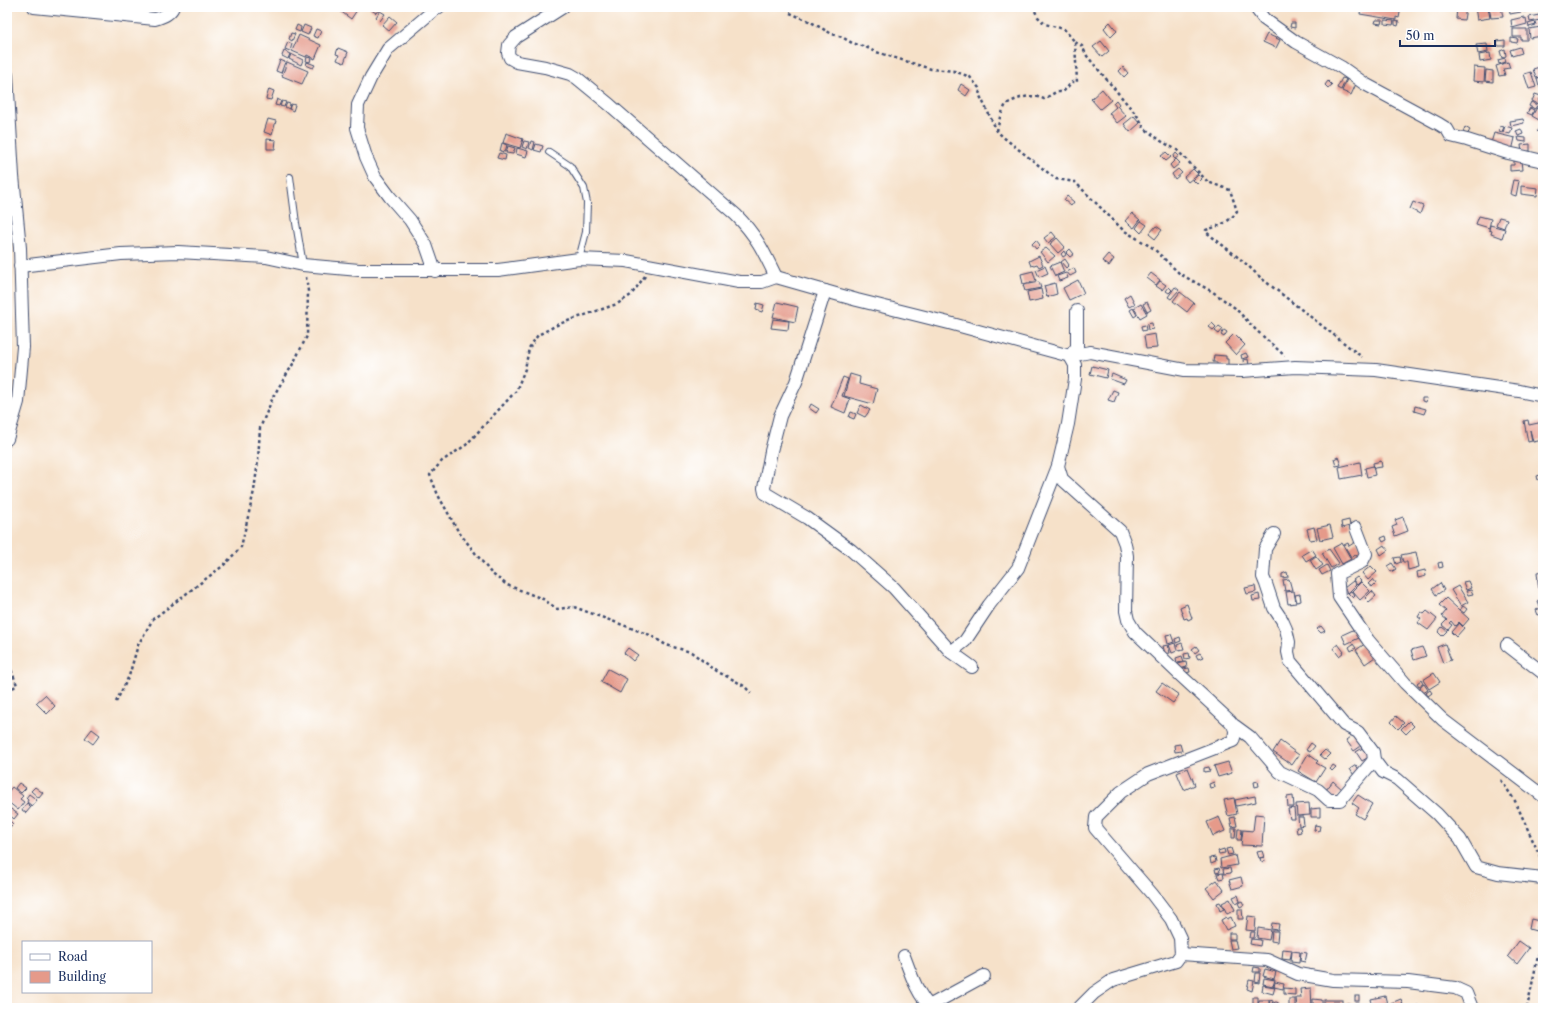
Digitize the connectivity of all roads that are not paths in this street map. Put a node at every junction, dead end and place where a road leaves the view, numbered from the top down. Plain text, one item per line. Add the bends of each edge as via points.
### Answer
1 (34, 7) edge
2 (173, 7) edge
3 (439, 7) edge
4 (563, 7) edge
5 (1255, 7) edge
6 (7, 75) edge
7 (549, 152) dead end
8 (1543, 161) edge
9 (290, 177) dead end
10 (579, 259) junction
11 (304, 265) junction
12 (20, 266) junction
13 (435, 270) junction
14 (776, 277) junction
15 (825, 291) junction
16 (1076, 311) dead end
17 (1070, 356) junction
18 (1543, 396) edge
19 (7, 439) edge
20 (1058, 466) junction
21 (1356, 528) dead end
22 (1274, 534) dead end
23 (1507, 645) dead end
24 (951, 652) junction
25 (972, 668) dead end
26 (1543, 673) edge
27 (1235, 726) junction
28 (1374, 760) junction
29 (1543, 796) edge
30 (1543, 878) edge
31 (1181, 954) junction
32 (904, 956) dead end
33 (984, 976) dead end
34 (930, 1007) edge
35 (1079, 1008) edge
36 (1472, 1008) edge

1 - 2 street via 155,19 163,17 172,11
3 - 13 street via 388,49 358,105 357,120 366,157 375,178 410,220 426,245
4 - 14 street via 516,37 509,45 510,58 516,62 570,74 610,105 750,230
5 - 8 street via 1264,19 1296,42 1442,126 1451,136
6 - 12 street
7 - 10 lane via 570,166 584,188 587,203 586,232
9 - 11 lane
10 - 13 street via 498,270
10 - 14 street via 626,261 739,282 762,282
11 - 12 street via 266,257 178,252 121,254
11 - 13 street via 359,270
12 - 19 street via 22,363 18,402
14 - 15 street
15 - 17 street
15 - 24 street via 796,382 780,416 771,451 765,493 807,518 851,550 894,588
16 - 17 street via 1077,347
17 - 18 street via 1090,352 1185,370 1242,371 1295,367 1376,370
17 - 20 street via 1075,365 1075,379
20 - 24 street via 1018,568 989,605 966,641
20 - 27 street via 1062,479 1120,531 1127,556 1126,611 1135,632
21 - 29 street via 1366,554 1362,562 1337,574 1339,597 1364,634 1404,683 1443,720
22 - 28 street via 1265,549 1263,577 1270,599 1286,629 1290,661 1344,725 1358,732 1373,752
23 - 26 street
24 - 25 street
27 - 28 street via 1250,737 1280,772 1318,790 1328,800 1340,800
27 - 31 street via 1233,741 1148,774 1121,792 1096,817 1095,828 1171,919 1180,938
28 - 30 street via 1383,772 1397,779 1437,814 1460,839 1476,867 1498,873
31 - 35 street via 1176,961 1113,980 1094,993
31 - 36 street via 1267,960 1298,974 1333,980 1408,982 1455,988 1466,993
32 - 34 street via 917,987
33 - 34 street

